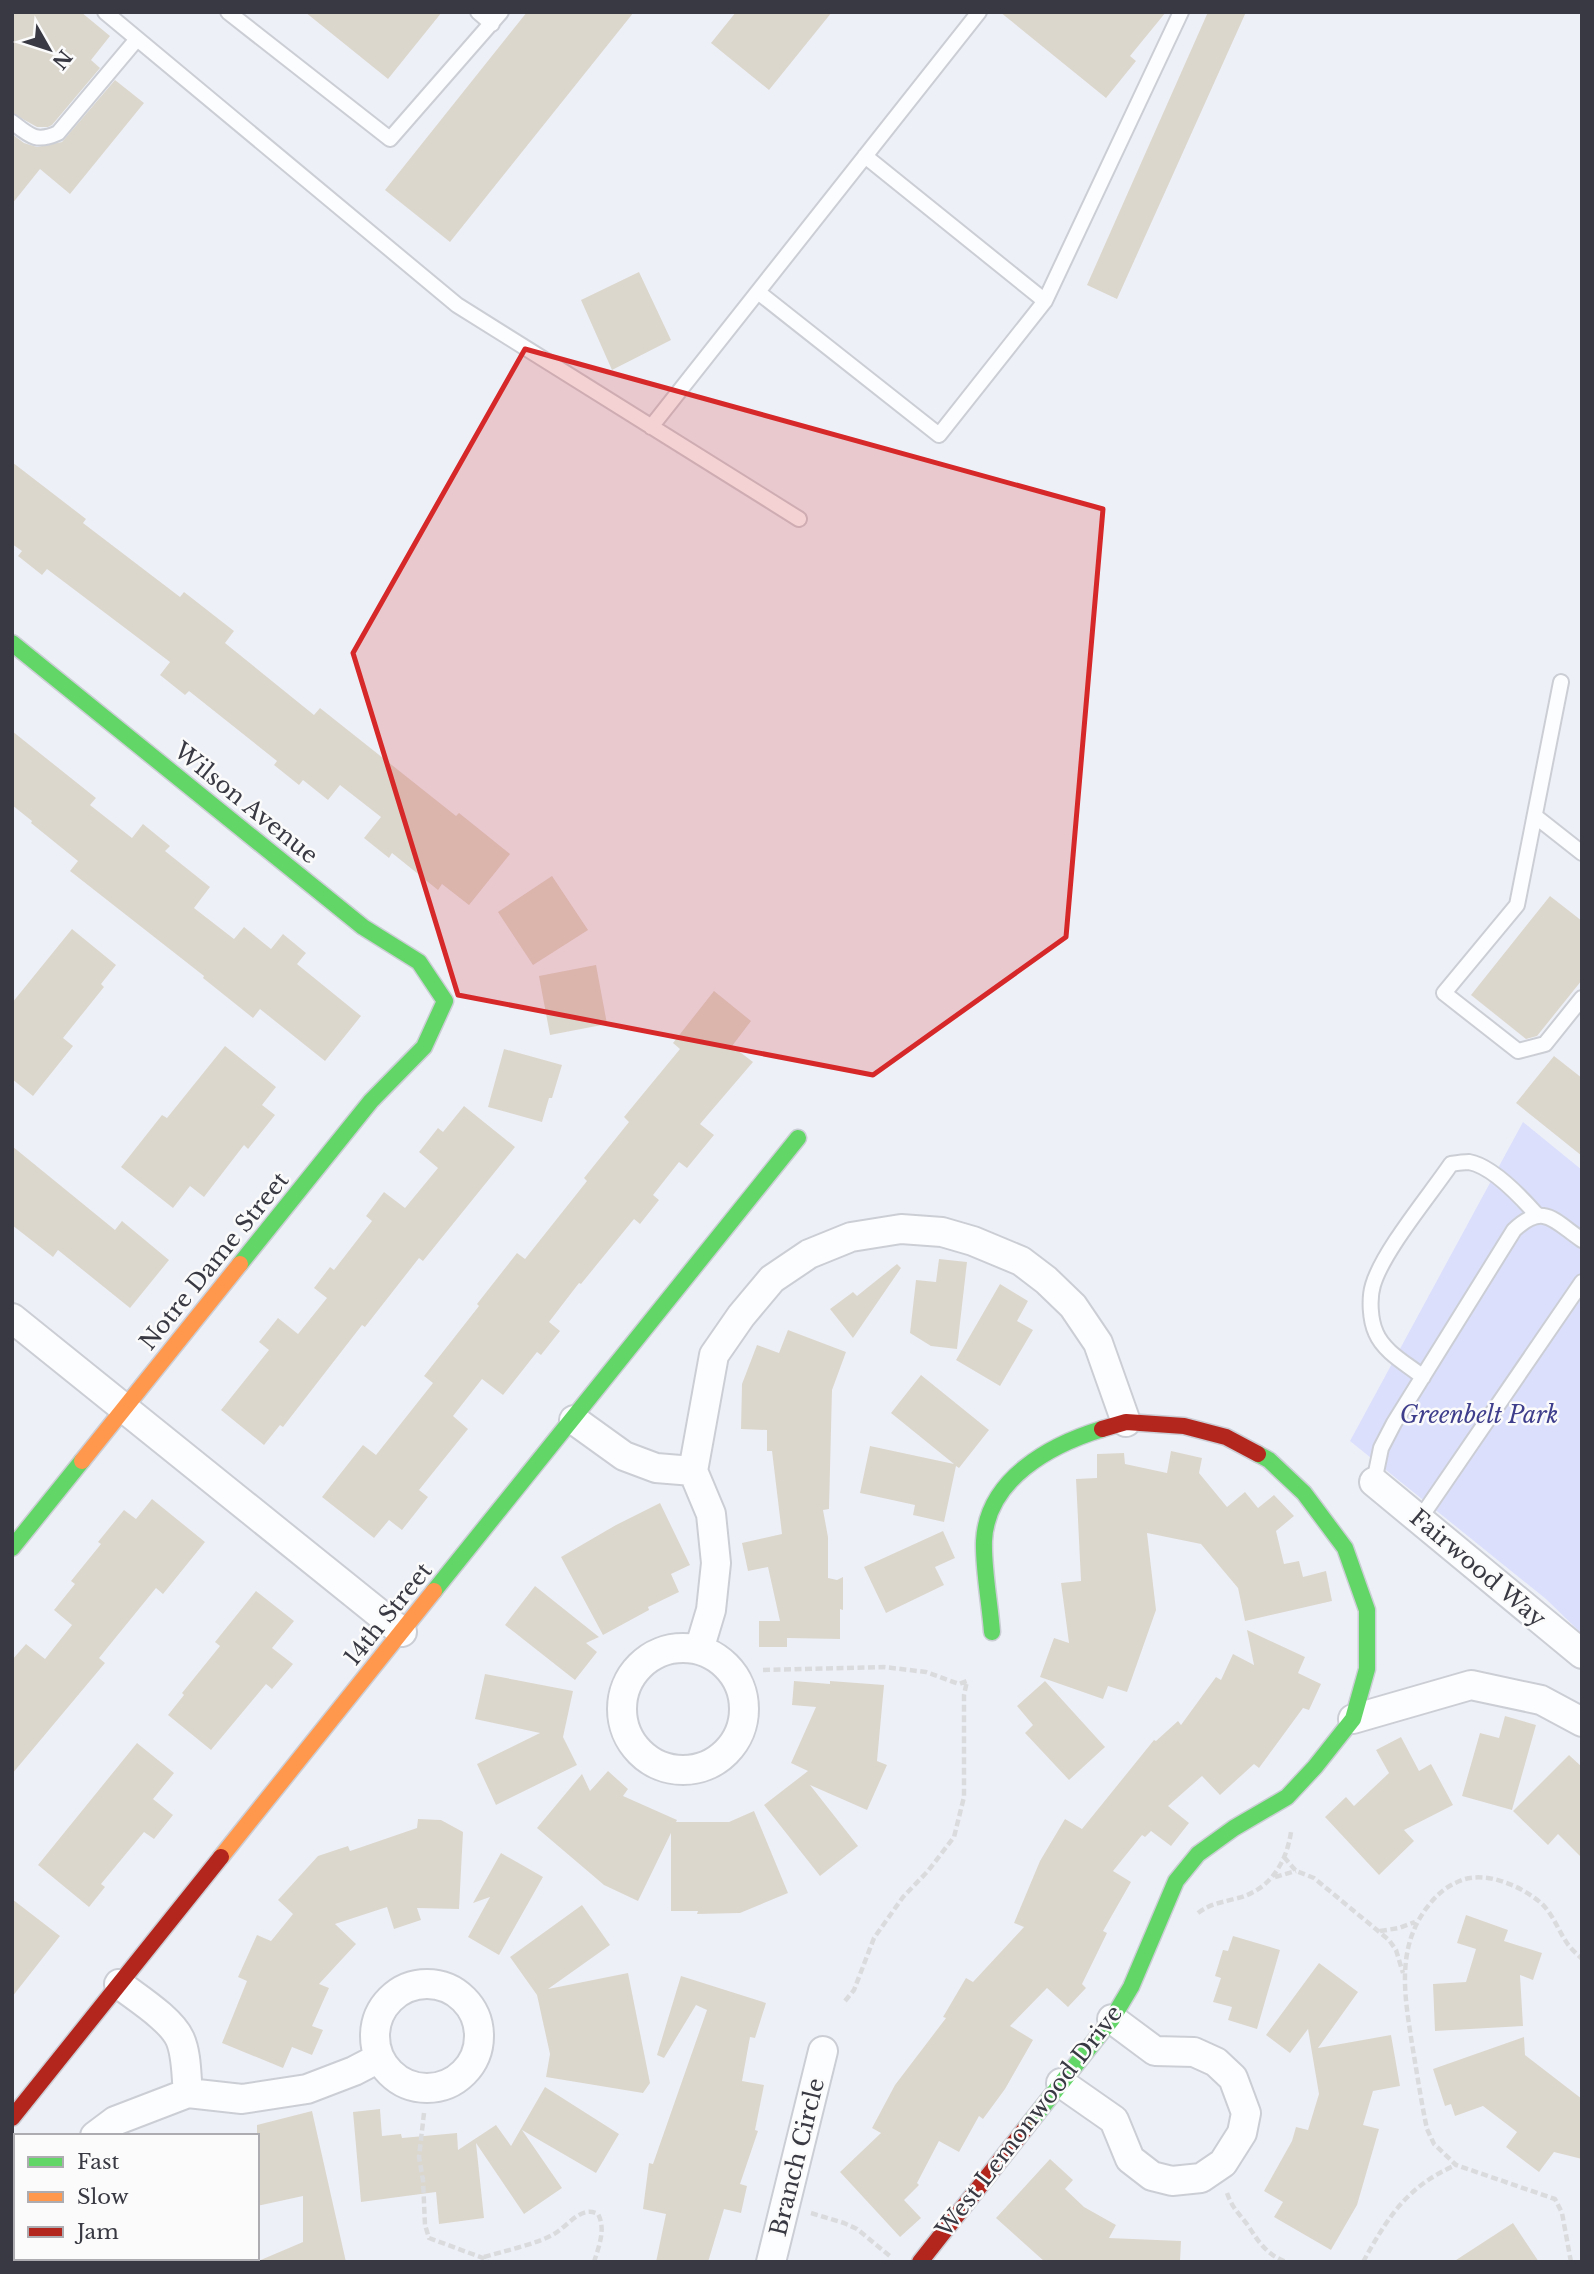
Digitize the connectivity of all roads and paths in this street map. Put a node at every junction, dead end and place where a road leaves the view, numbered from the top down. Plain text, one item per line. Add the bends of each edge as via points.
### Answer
1 (105, 12) edge
2 (228, 12) edge
3 (478, 12) edge
4 (979, 12) edge
5 (1181, 12) edge
6 (497, 18) edge
7 (137, 39) junction
8 (12, 122) edge
9 (865, 156) junction
10 (758, 292) junction
11 (1045, 301) junction
12 (651, 427) junction
13 (799, 519) dead end
14 (12, 643) edge
15 (1561, 682) dead end
16 (1535, 816) junction
17 (1582, 853) edge
18 (1582, 998) edge
19 (445, 1001) joint
20 (798, 1138) dead end
21 (1536, 1214) junction
22 (1582, 1240) edge
23 (1582, 1282) edge
24 (12, 1318) edge
25 (1423, 1377) junction
26 (124, 1408) junction
27 (574, 1420) junction
28 (1126, 1422) junction
29 (693, 1471) junction
30 (1374, 1482) joint
31 (1419, 1520) junction
32 (12, 1548) edge
33 (402, 1632) junction
34 (992, 1632) dead end
35 (699, 1650) junction
36 (1582, 1654) edge
37 (763, 1670) dead end
38 (1353, 1719) junction
39 (1582, 1722) edge
40 (1291, 1831) dead end
41 (1284, 1857) junction
42 (1296, 1871) junction
43 (1274, 1877) junction
44 (1190, 1921) dead end
45 (1416, 1922) junction
46 (1380, 1931) junction
47 (1582, 1959) edge
48 (1404, 1974) junction
49 (119, 1984) junction
50 (845, 2001) dead end
51 (1112, 2019) junction
52 (823, 2052) dead end
53 (379, 2058) dead end
54 (1060, 2083) junction
55 (188, 2093) junction
56 (424, 2113) dead end
57 (12, 2118) edge
58 (97, 2134) edge
59 (1456, 2165) junction
60 (1224, 2186) dead end
61 (806, 2212) dead end
62 (483, 2258) junction
63 (894, 2259) dead end
64 (488, 2262) edge
65 (594, 2262) edge
66 (771, 2262) edge
67 (920, 2262) edge
68 (1286, 2262) edge
69 (1363, 2262) edge
70 (1571, 2262) edge

1 - 7 lane
2 - 6 lane via 390,139
3 - 6 lane
4 - 9 lane
5 - 11 lane
7 - 8 lane via 58,133 34,138
7 - 12 lane via 457,305
9 - 10 lane
9 - 11 lane
10 - 11 lane via 939,435
10 - 12 lane
12 - 13 lane
14 - 19 street, Wilson Avenue via 363,927 419,962
15 - 16 lane
16 - 17 lane
16 - 18 lane via 1517,905 1444,993 1518,1051 1545,1045
19 - 26 street, Notre Dame Street via 424,1047 371,1101
20 - 27 street, 14th Street
21 - 22 lane via 1547,1216
21 - 25 lane via 1514,1230
21 - 25 lane via 1520,1195 1481,1166 1451,1164 1391,1250 1373,1285 1376,1333
23 - 31 lane
24 - 26 street
25 - 30 lane via 1381,1448
26 - 32 street, Notre Dame Street
26 - 33 street
27 - 29 street via 624,1457 656,1468
27 - 33 street, 14th Street
28 - 29 street via 1098,1343 1073,1306 1046,1280 1021,1261 973,1241 942,1232 901,1229 850,1237 809,1254 772,1279 713,1356
28 - 34 street via 1055,1447 1012,1478 998,1497 984,1540
28 - 38 street, West Lemonwood Drive via 1184,1426 1226,1437 1269,1460 1304,1493 1345,1548 1367,1610 1367,1670
29 - 35 street via 711,1514 716,1563 711,1610
30 - 31 street, Fairwood Way
31 - 36 street, Fairwood Way
33 - 49 street, 14th Street
35 - 35 street via 676,1648 653,1656 635,1672 624,1693 622,1717 629,1740 645,1758 666,1768 690,1770 713,1763 731,1747 742,1726 744,1702 736,1679 721,1661
37 - 50 path via 884,1667 926,1672 959,1684 967,1681 964,1797 954,1837 874,1938 854,1990
38 - 39 street via 1471,1685 1541,1700
38 - 51 street, West Lemonwood Drive via 1287,1797 1198,1854 1176,1881 1131,1987
40 - 41 path
41 - 42 path
41 - 43 path
42 - 43 path
42 - 46 path via 1314,1878
43 - 44 path via 1251,1894 1211,1904
45 - 46 path
45 - 47 path via 1448,1885 1472,1877 1495,1879 1543,1904
45 - 48 path
46 - 48 path via 1396,1950
48 - 59 path via 1427,2129 1434,2144
49 - 55 street via 179,2037
49 - 57 street, 14th Street
51 - 54 street, West Lemonwood Drive
51 - 54 street via 1155,2051 1194,2052 1216,2062 1233,2078 1246,2113 1242,2133 1223,2163 1201,2178 1172,2181 1152,2176 1130,2159 1114,2120
52 - 66 street, Branch Circle
53 - 55 street via 307,2089 242,2099
54 - 67 street, West Lemonwood Drive
55 - 58 street via 115,2121
56 - 62 path via 419,2157 429,2238
59 - 69 path via 1433,2175 1409,2194 1389,2217
59 - 70 path via 1555,2199
60 - 68 path via 1252,2235 1274,2257
61 - 63 path via 844,2222
62 - 64 path
62 - 65 path via 554,2235 576,2217 593,2211 602,2225

